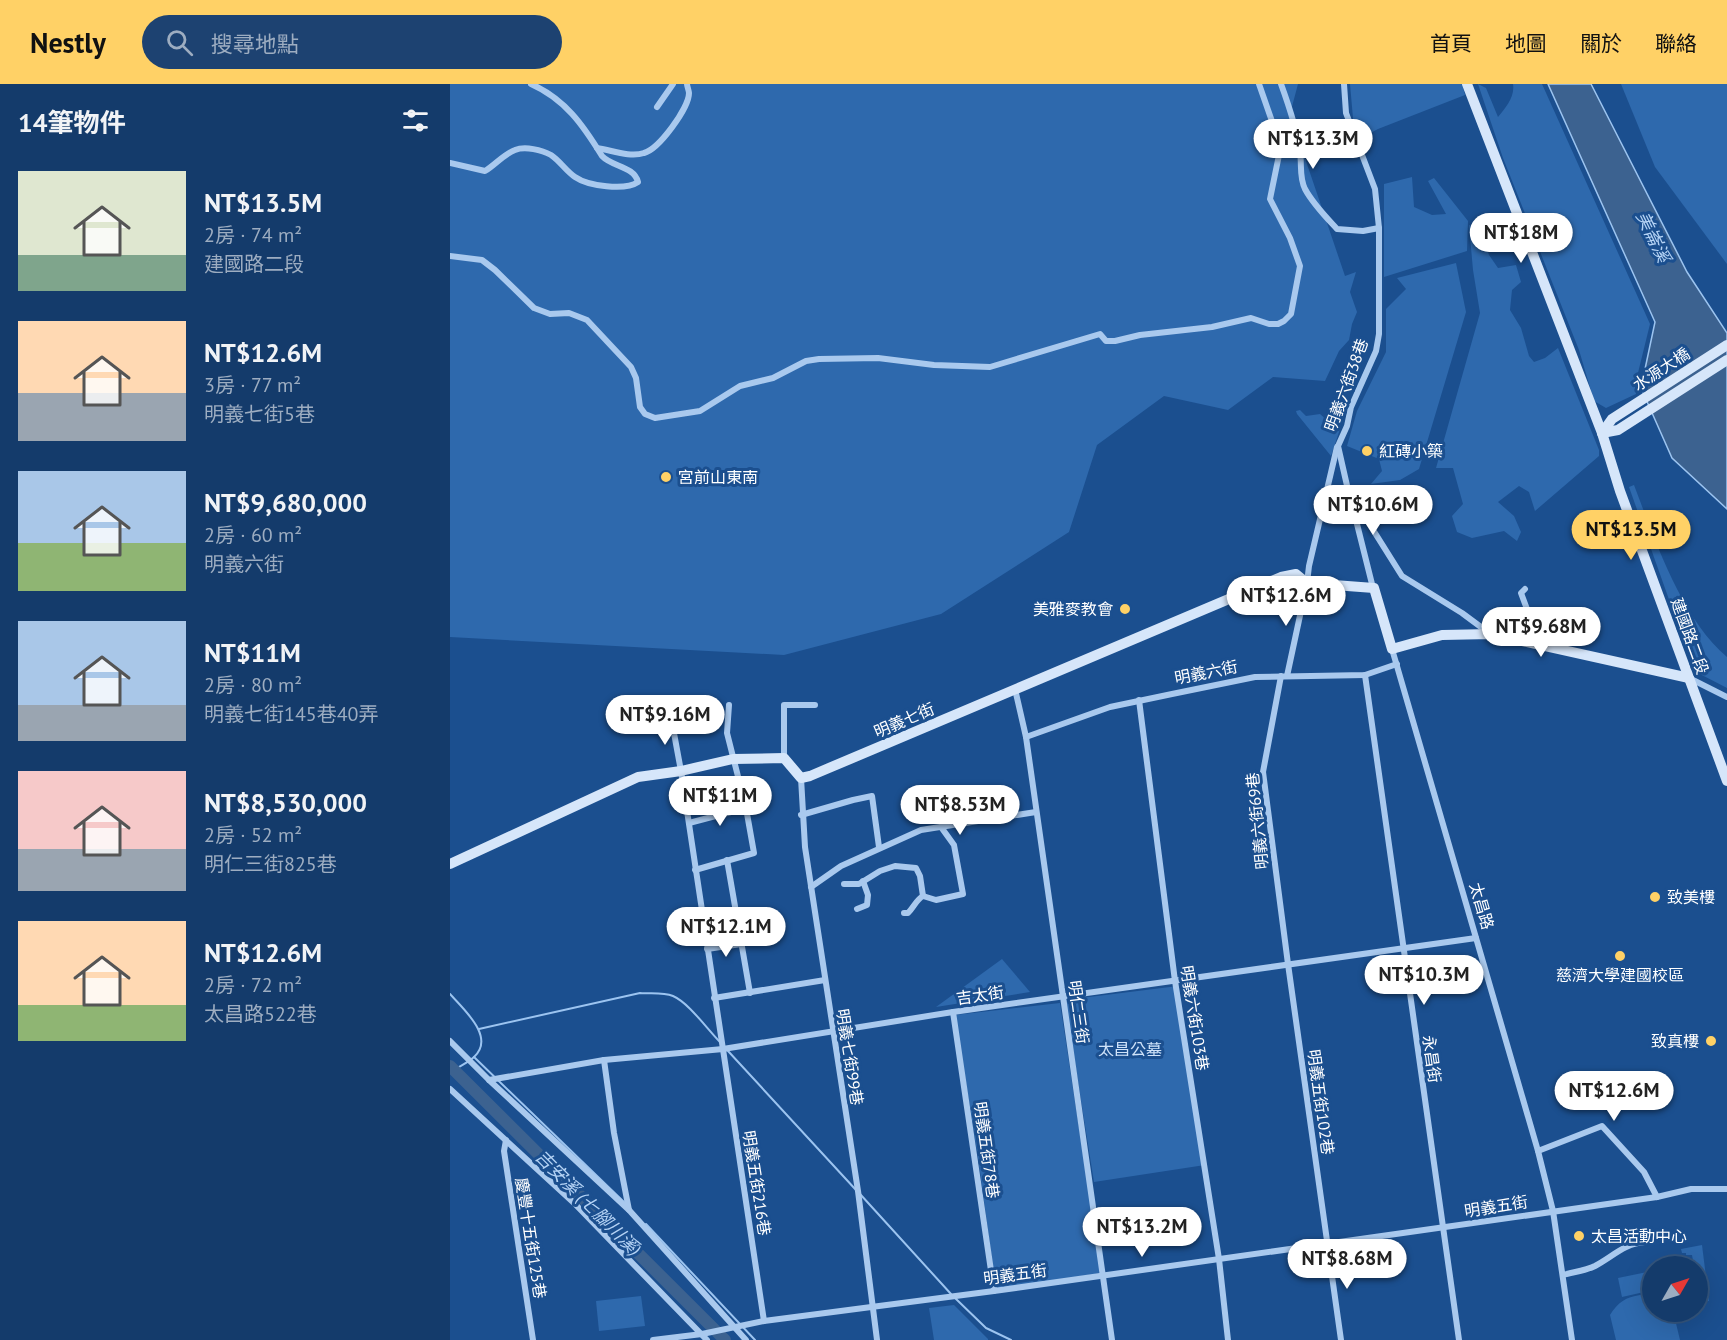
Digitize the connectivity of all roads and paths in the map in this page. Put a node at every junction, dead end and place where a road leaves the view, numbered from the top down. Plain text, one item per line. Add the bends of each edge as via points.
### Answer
1 (531, 84) edge
2 (673, 84) edge
3 (687, 84) edge
4 (1259, 84) edge
5 (1281, 84) edge
6 (1344, 84) edge
7 (1467, 84) edge
8 (657, 107) dead end
9 (597, 148) junction
10 (450, 163) edge
11 (1379, 228) junction
12 (450, 256) edge
13 (1727, 345) edge
14 (1727, 360) edge
15 (1602, 434) junction
16 (1338, 446) junction
17 (1348, 490) junction
18 (1307, 583) junction
19 (1374, 588) junction
20 (1525, 589) dead end
21 (1491, 634) junction
22 (1540, 644) junction
23 (1392, 649) junction
24 (1397, 664) junction
25 (1365, 675) junction
26 (1284, 676) junction
27 (1689, 678) junction
28 (1015, 689) junction
29 (1727, 697) edge
30 (1139, 700) junction
31 (729, 705) dead end
32 (816, 705) dead end
33 (671, 717) dead end
34 (1026, 737) junction
35 (784, 758) junction
36 (733, 759) junction
37 (681, 771) junction
38 (801, 778) junction
39 (1727, 781) edge
40 (746, 808) junction
41 (1036, 812) junction
42 (801, 815) junction
43 (689, 823) junction
44 (941, 827) junction
45 (879, 847) junction
46 (728, 860) junction
47 (450, 864) edge
48 (695, 870) junction
49 (864, 881) junction
50 (844, 884) dead end
51 (811, 887) junction
52 (923, 896) junction
53 (857, 909) dead end
54 (904, 913) dead end
55 (1476, 938) junction
56 (741, 944) junction
57 (707, 949) junction
58 (1404, 949) junction
59 (1288, 964) junction
60 (825, 980) junction
61 (1175, 981) junction
62 (750, 993) junction
63 (1063, 996) junction
64 (714, 998) junction
65 (953, 1012) junction
66 (832, 1030) junction
67 (450, 1041) edge
68 (723, 1049) junction
69 (604, 1060) junction
70 (489, 1080) junction
71 (450, 1089) edge
72 (506, 1140) junction
73 (1538, 1151) junction
74 (1727, 1189) edge
75 (1657, 1197) junction
76 (629, 1210) junction
77 (1553, 1211) junction
78 (1442, 1228) junction
79 (1645, 1242) dead end
80 (1328, 1244) junction
81 (1219, 1259) junction
82 (1103, 1275) junction
83 (1563, 1275) junction
84 (994, 1291) junction
85 (873, 1308) junction
86 (765, 1321) junction
87 (735, 1327) junction
88 (702, 1334) junction
89 (533, 1340) edge
90 (652, 1340) edge
91 (707, 1340) edge
92 (746, 1340) edge
93 (877, 1340) edge
94 (1112, 1340) edge
95 (1228, 1340) edge
96 (1341, 1340) edge
97 (1459, 1340) edge
98 (1572, 1340) edge

1 - 9 street via 550,93 571,111
2 - 8 street
3 - 9 street via 688,98 677,121 645,153 624,154
4 - 12 street via 1274,127 1278,155 1270,199 1300,266 1292,314 1278,324 1251,318 1115,342 1100,334 990,367 878,358 819,359 806,361 773,378 740,386 700,411 655,418 640,407 631,368 587,320 534,308 482,260
5 - 11 street via 1295,125 1305,189 1337,229
6 - 11 street, 明義六街38巷 via 1346,113 1375,189
7 - 15 street, 建國路二段
9 - 10 street via 608,162 630,171 638,182 615,187 589,183 577,179 551,155 533,149 516,149 484,171
11 - 16 street, 明義六街38巷 via 1376,351
13 - 15 street, 水源大橋 via 1612,419
14 - 15 street, 水源大橋 via 1618,430
15 - 27 street, 建國路二段
16 - 17 street, 明義六街38巷
16 - 18 street, 明義六街69巷
17 - 19 street
17 - 21 street, 明義六街38巷 via 1402,576
18 - 19 street, 明義七街
18 - 26 street, 明義六街69巷
18 - 28 street, 明義七街 via 1296,574 1281,578
19 - 23 street, 太昌路
20 - 22 street via 1521,592
21 - 22 street
21 - 23 street via 1442,635
22 - 27 street
23 - 24 street, 太昌路
24 - 25 street, 明義六街
24 - 55 street, 太昌路
25 - 26 street, 明義六街
25 - 58 street, 永昌街
26 - 30 street, 明義六街 via 1255,677
26 - 59 street, 明義六街69巷 via 1263,772
27 - 29 street
27 - 39 street, 建國路二段
28 - 34 street, 明仁三街
28 - 38 street, 明義七街
30 - 34 street, 明義六街
30 - 61 street, 明義六街103巷
31 - 36 street via 727,733
32 - 35 street via 784,705
33 - 37 street, 明義五街216巷
34 - 41 street, 明仁三街
35 - 36 street
35 - 38 street
36 - 37 street
36 - 40 street
37 - 43 street, 明義五街216巷
37 - 47 street via 638,777
38 - 42 street, 明義七街99巷
40 - 43 street
40 - 46 street via 754,853
41 - 44 street
41 - 63 street, 明仁三街
42 - 45 street via 872,796
42 - 51 street, 明義七街99巷
43 - 48 street, 明義五街216巷
44 - 45 street via 921,830
44 - 52 street via 954,845 963,894 936,900
45 - 51 street via 840,866
46 - 48 street
46 - 56 street
48 - 57 street, 明義五街216巷
49 - 50 street
49 - 52 street via 895,866 916,868
49 - 53 street via 867,905
51 - 60 street, 明義七街99巷
52 - 54 street via 912,910
55 - 58 street, 吉太街
55 - 73 street, 太昌路
56 - 57 street
56 - 62 street
57 - 64 street, 明義五街216巷
58 - 59 street, 吉太街
58 - 78 street, 永昌街
59 - 61 street, 吉太街
59 - 80 street, 明義五街102巷
60 - 62 street
60 - 66 street, 明義七街99巷
61 - 63 street, 吉太街
61 - 81 street, 明義六街103巷
62 - 64 street
63 - 65 street, 吉太街
63 - 82 street, 明仁三街
64 - 68 street, 明義五街216巷
65 - 66 street, 吉太街
65 - 84 street, 明義五街78巷
66 - 68 street, 吉太街
66 - 85 street, 明義七街99巷
67 - 70 street
68 - 69 street, 吉太街
68 - 86 street, 明義五街216巷
69 - 70 street, 吉太街
69 - 76 street
70 - 76 street
71 - 72 street
72 - 88 street via 574,1203
72 - 89 street, 慶豐十五街125巷 via 504,1151
73 - 75 street via 1602,1126 1644,1172
73 - 77 street, 太昌路
74 - 75 street, 明義五街 via 1691,1190
75 - 77 street, 明義五街
76 - 87 street
77 - 78 street, 明義五街
77 - 83 street, 太昌路
78 - 80 street, 明義五街
78 - 97 street, 永昌街
79 - 83 street via 1635,1242 1593,1267
80 - 81 street, 明義五街
80 - 96 street, 明義五街102巷
81 - 82 street, 明義五街
81 - 95 street, 明義六街103巷
82 - 84 street, 明義五街
82 - 94 street, 明仁三街
83 - 98 street, 太昌路
84 - 85 street, 明義五街
85 - 86 street, 明義五街
85 - 93 street, 明義七街99巷
86 - 87 street, 明義五街
87 - 88 street, 明義五街
87 - 92 street
88 - 90 street, 明義五街
88 - 91 street

